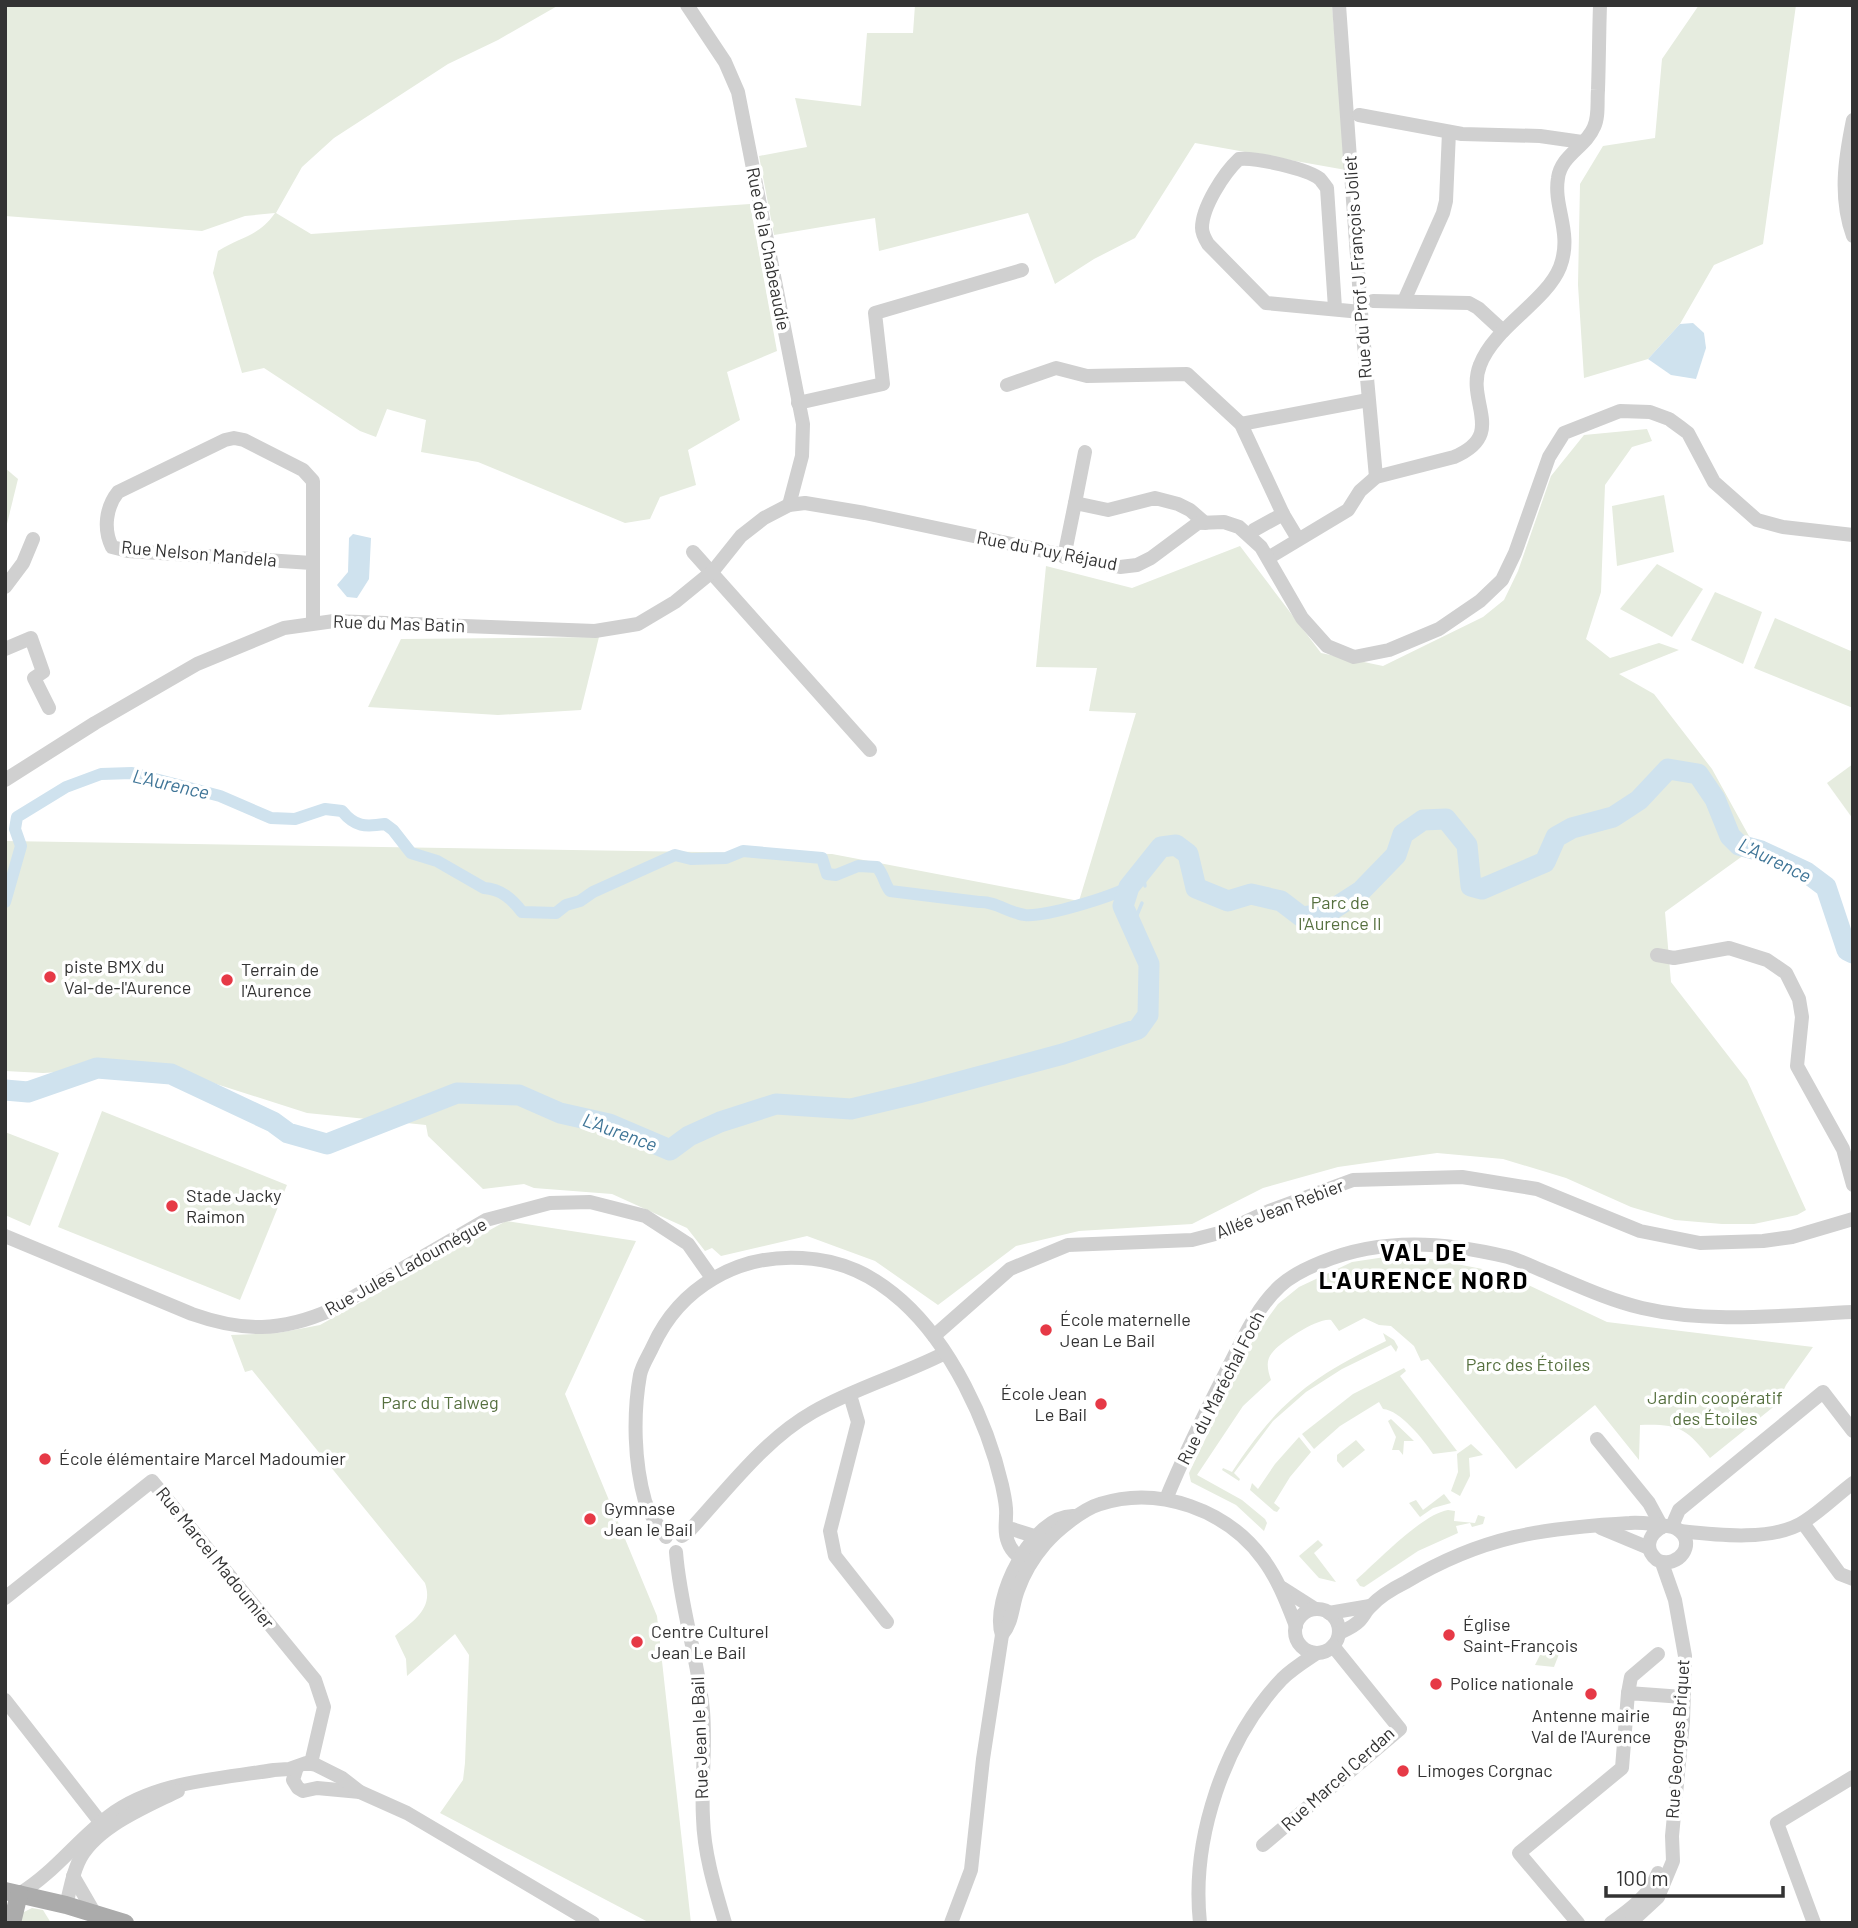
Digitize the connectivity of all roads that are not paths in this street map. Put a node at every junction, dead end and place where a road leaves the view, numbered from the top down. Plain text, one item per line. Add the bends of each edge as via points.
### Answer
1 (687, 5) edge
2 (1339, 5) edge
3 (1600, 5) edge
4 (1359, 116) dead end
5 (1853, 120) edge
6 (1449, 132) junction
7 (1582, 142) junction
8 (1853, 236) edge
9 (1022, 270) dead end
10 (1373, 301) dead end
11 (1404, 301) junction
12 (1335, 309) junction
13 (1361, 312) junction
14 (1503, 331) junction
15 (1007, 386) dead end
16 (1368, 400) junction
17 (798, 402) junction
18 (1241, 424) junction
19 (1085, 452) dead end
20 (1376, 477) junction
21 (1075, 503) junction
22 (789, 505) junction
23 (1283, 514) junction
24 (1205, 523) junction
25 (1250, 535) junction
26 (1853, 535) edge
27 (33, 539) dead end
28 (1298, 539) junction
29 (694, 552) dead end
30 (1064, 556) junction
31 (1268, 558) junction
32 (312, 563) junction
33 (713, 571) junction
34 (5, 587) edge
35 (313, 622) junction
36 (5, 649) edge
37 (49, 708) dead end
38 (870, 750) dead end
39 (5, 780) edge
40 (1657, 955) dead end
41 (1853, 1185) edge
42 (1853, 1220) edge
43 (5, 1236) edge
44 (712, 1278) junction
45 (1853, 1312) edge
46 (934, 1336) junction
47 (945, 1353) junction
48 (850, 1395) junction
49 (1853, 1431) edge
50 (1597, 1438) dead end
51 (1853, 1483) edge
52 (1166, 1499) junction
53 (1074, 1516) junction
54 (1009, 1522) junction
55 (1803, 1523) junction
56 (1596, 1526) junction
57 (1671, 1528) junction
58 (1714, 1535) junction
59 (682, 1536) junction
60 (1037, 1536) junction
61 (666, 1538) junction
62 (1649, 1548) junction
63 (676, 1552) junction
64 (1682, 1554) junction
65 (1027, 1558) junction
66 (1662, 1563) junction
67 (1853, 1579) edge
68 (1282, 1588) junction
69 (5, 1598) edge
70 (1675, 1600) junction
71 (1370, 1606) junction
72 (1322, 1611) junction
73 (887, 1622) dead end
74 (1297, 1633) junction
75 (1336, 1639) junction
76 (1317, 1653) junction
77 (1658, 1654) dead end
78 (1283, 1678) junction
79 (1628, 1693) junction
80 (1683, 1697) junction
81 (5, 1700) edge
82 (309, 1766) junction
83 (244, 1775) junction
84 (1853, 1777) edge
85 (295, 1784) junction
86 (317, 1788) junction
87 (360, 1792) junction
88 (100, 1829) junction
89 (1672, 1836) junction
90 (1263, 1845) dead end
91 (73, 1876) junction
92 (12, 1893) edge
93 (64, 1914) edge
94 (95, 1914) junction
95 (12, 1921) edge
96 (125, 1923) edge
97 (593, 1923) edge
98 (725, 1923) edge
99 (951, 1923) edge
100 (1200, 1923) edge
101 (1578, 1923) edge
102 (1611, 1923) edge
103 (1630, 1923) edge
104 (1814, 1923) edge

1 - 17 street, Rue de la Chabeaudie via 725,62 738,92
2 - 13 street, Rue du Prof J François Joliet
3 - 7 street via 1597,114 1595,126
4 - 6 street
5 - 8 street via 1844,190
6 - 7 street
6 - 11 street via 1443,213
7 - 14 street via 1564,162 1558,178 1564,228 1560,267
9 - 17 street via 875,313 883,384
10 - 11 street
11 - 14 street via 1469,303
12 - 12 street via 1266,303 1208,244 1202,232 1203,215 1225,174 1239,159 1261,160 1321,180 1326,188
12 - 13 street
13 - 16 street, Rue du Prof J François Joliet
14 - 20 street via 1478,370 1483,426 1475,444 1454,457
15 - 18 street via 1056,368 1087,376 1187,374
16 - 18 street, Rue du Prof J François Joliet
16 - 20 street
17 - 22 street, Rue de la Chabeaudie via 802,456
18 - 23 street
19 - 21 street
20 - 28 street via 1348,510
21 - 24 street via 1108,510 1155,498 1178,504
21 - 30 street
22 - 30 street, Rue du Puy Réjaud via 805,503 865,513
22 - 33 street, Rue du Mas Batin via 741,536
23 - 25 street
23 - 28 street
24 - 25 street via 1224,522
24 - 30 street, Rue du Puy Réjaud via 1198,523 1137,565 1120,568
25 - 31 street
26 - 31 street via 1757,520 1714,482 1688,433 1650,412 1620,411 1564,433 1549,457 1502,580 1439,629 1401,645 1354,657 1327,646 1302,618
27 - 34 street
28 - 31 street
29 - 33 street
32 - 32 street, Rue Nelson Mandela via 112,547 107,537 108,503 118,492 225,440 244,440 303,470 313,481
32 - 35 street, Rue Nelson Mandela
33 - 35 street, Rue du Mas Batin via 638,624 595,631
33 - 38 street
35 - 39 street, Rue du Mas Batin via 284,628 197,664
36 - 37 street via 31,638 43,672 34,678
40 - 41 street via 1674,958 1729,948 1767,960 1786,973 1802,1017 1797,1066 1843,1149
42 - 46 street, Allée Jean Rebier via 1793,1237 1700,1243 1640,1231 1537,1189 1462,1177 1353,1180 1192,1240 1068,1245 1010,1269
43 - 44 street, Rue Jules Ladoumégue via 192,1314 252,1329 289,1325 331,1310 486,1220 550,1203 590,1202 645,1216 688,1244
44 - 46 street via 779,1256 856,1268 901,1300
44 - 61 street via 663,1324 641,1372 637,1454 645,1503
45 - 52 street, Rue du Maréchal Foch via 1727,1317 1675,1314 1607,1298 1511,1258 1445,1245 1405,1244 1336,1256 1302,1270 1267,1300 1192,1439
46 - 47 street
47 - 48 street
47 - 54 street via 979,1413
48 - 59 street via 812,1413 773,1442
48 - 73 street via 858,1422 830,1531 835,1556
49 - 57 street via 1823,1392 1679,1510
50 - 57 street
51 - 55 street
52 - 53 street via 1101,1504
52 - 68 street via 1209,1513 1239,1534
53 - 60 street
53 - 65 street
54 - 60 street
54 - 65 street via 1004,1531 1009,1545
55 - 58 street via 1763,1534
55 - 67 street via 1840,1574
56 - 57 street via 1634,1522
56 - 62 street
56 - 71 street via 1514,1535 1471,1549 1405,1582
57 - 58 street
57 - 62 street via 1654,1531
57 - 64 street via 1685,1539
58 - 64 street
59 - 61 street via 674,1533
59 - 63 street via 684,1546
60 - 65 street
61 - 63 street via 666,1548
62 - 66 street
63 - 98 street, Rue Jean le Bail via 703,1712 703,1818 708,1861
64 - 66 street via 1671,1563
64 - 70 street, Rue Georges Briquet
65 - 99 street via 1004,1590 971,1870
66 - 70 street, Rue Georges Briquet
68 - 72 street
68 - 74 street
69 - 82 street, Rue Marcel Madoumier via 152,1481 315,1680 324,1707
70 - 80 street, Rue Georges Briquet via 1685,1657
71 - 72 street
71 - 75 street
72 - 74 street via 1303,1614
72 - 75 street via 1337,1622
74 - 76 street via 1306,1649
74 - 78 street
75 - 76 street
75 - 90 street, Rue Marcel Cerdan via 1400,1729
76 - 78 street
77 - 79 street via 1631,1677
78 - 100 street via 1231,1756 1214,1797 1203,1841
79 - 80 street
79 - 101 street via 1622,1768 1519,1853
80 - 89 street, Rue Georges Briquet
81 - 88 street
82 - 83 street
82 - 85 street via 293,1775
82 - 86 street via 322,1781
82 - 87 street via 342,1778
83 - 85 street
83 - 88 street via 148,1794 117,1811
84 - 104 street via 1777,1823
85 - 86 street via 303,1791
86 - 87 street
87 - 97 street via 407,1813
88 - 91 street
88 - 92 street via 41,1881
89 - 102 street, Rue Georges Briquet via 1653,1885 1636,1906
89 - 103 street, Rue Georges Briquet via 1673,1861 1658,1897
91 - 93 street
91 - 94 street
92 - 93 main road
92 - 95 main road
93 - 94 main road
94 - 96 main road

